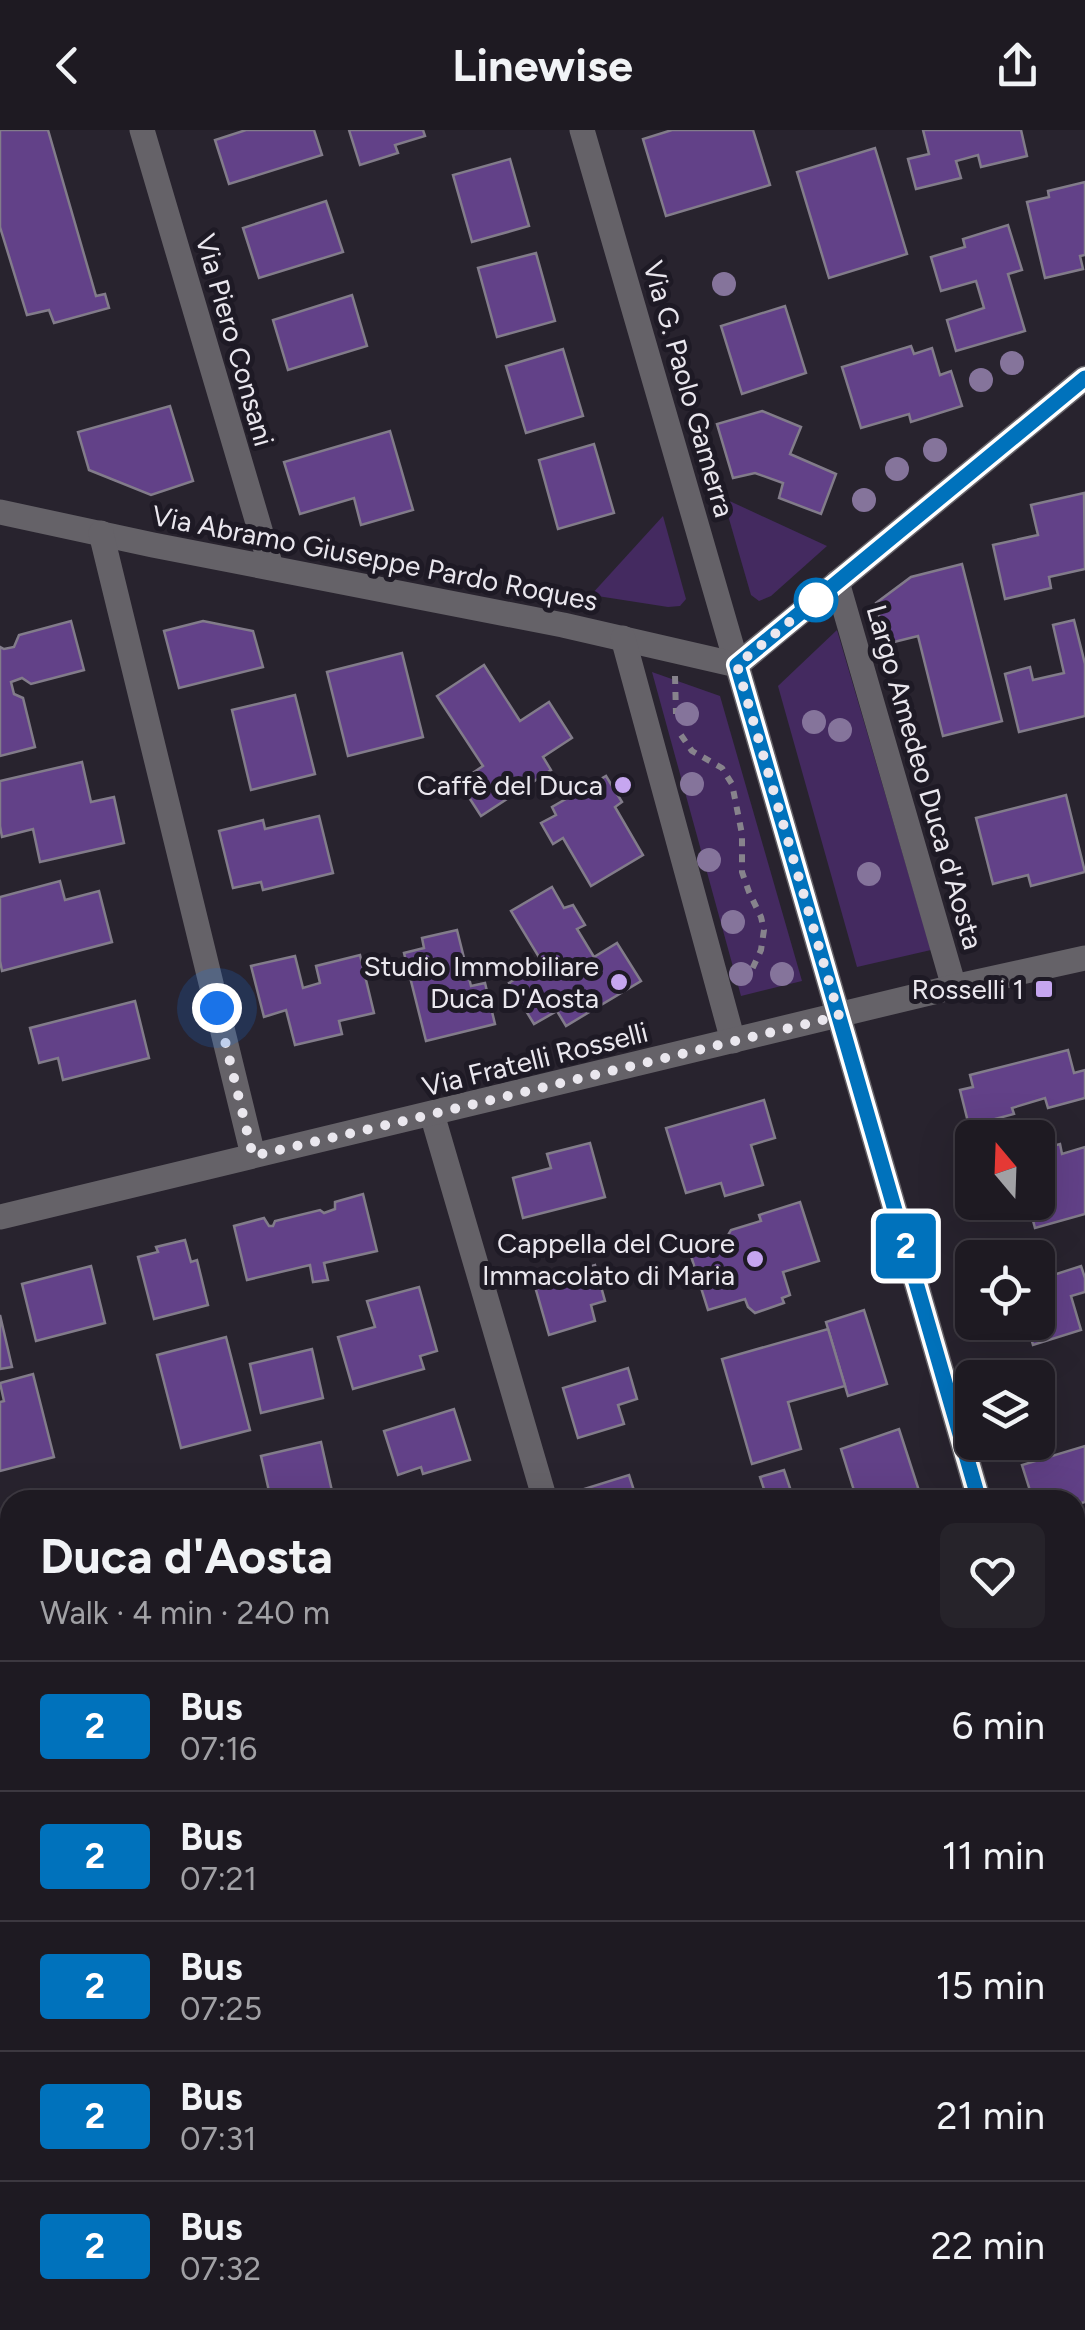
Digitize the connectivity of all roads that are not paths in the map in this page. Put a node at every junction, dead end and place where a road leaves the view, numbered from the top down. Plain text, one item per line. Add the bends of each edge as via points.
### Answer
1 (142, 130) edge
2 (582, 130) edge
3 (1085, 378) edge
4 (0, 512) edge
5 (101, 533) junction
6 (271, 567) junction
7 (838, 582) junction
8 (623, 638) junction
9 (737, 665) junction
10 (1085, 958) edge
11 (954, 988) junction
12 (839, 1016) junction
13 (746, 1038) junction
14 (432, 1114) junction
15 (253, 1156) junction
16 (0, 1217) edge
17 (542, 1490) edge
18 (976, 1490) edge

1 - 6 street, Via Piero Consani
2 - 9 street, Via G. Paolo Gamerra
3 - 7 street
4 - 5 street, Via Abramo Giuseppe Pardo Roques
5 - 6 street, Via Abramo Giuseppe Pardo Roques
5 - 15 street
6 - 8 street, Via Abramo Giuseppe Pardo Roques
7 - 9 street
7 - 11 street, Largo Amedeo Duca d'Aosta
8 - 9 street, Via Abramo Giuseppe Pardo Roques
8 - 13 street
9 - 12 street
10 - 11 street, Via Fratelli Rosselli
11 - 12 street, Via Fratelli Rosselli
12 - 13 street, Via Fratelli Rosselli
12 - 18 street
13 - 14 street, Via Fratelli Rosselli
14 - 15 street, Via Fratelli Rosselli
14 - 17 street
15 - 16 street, Via Fratelli Rosselli

